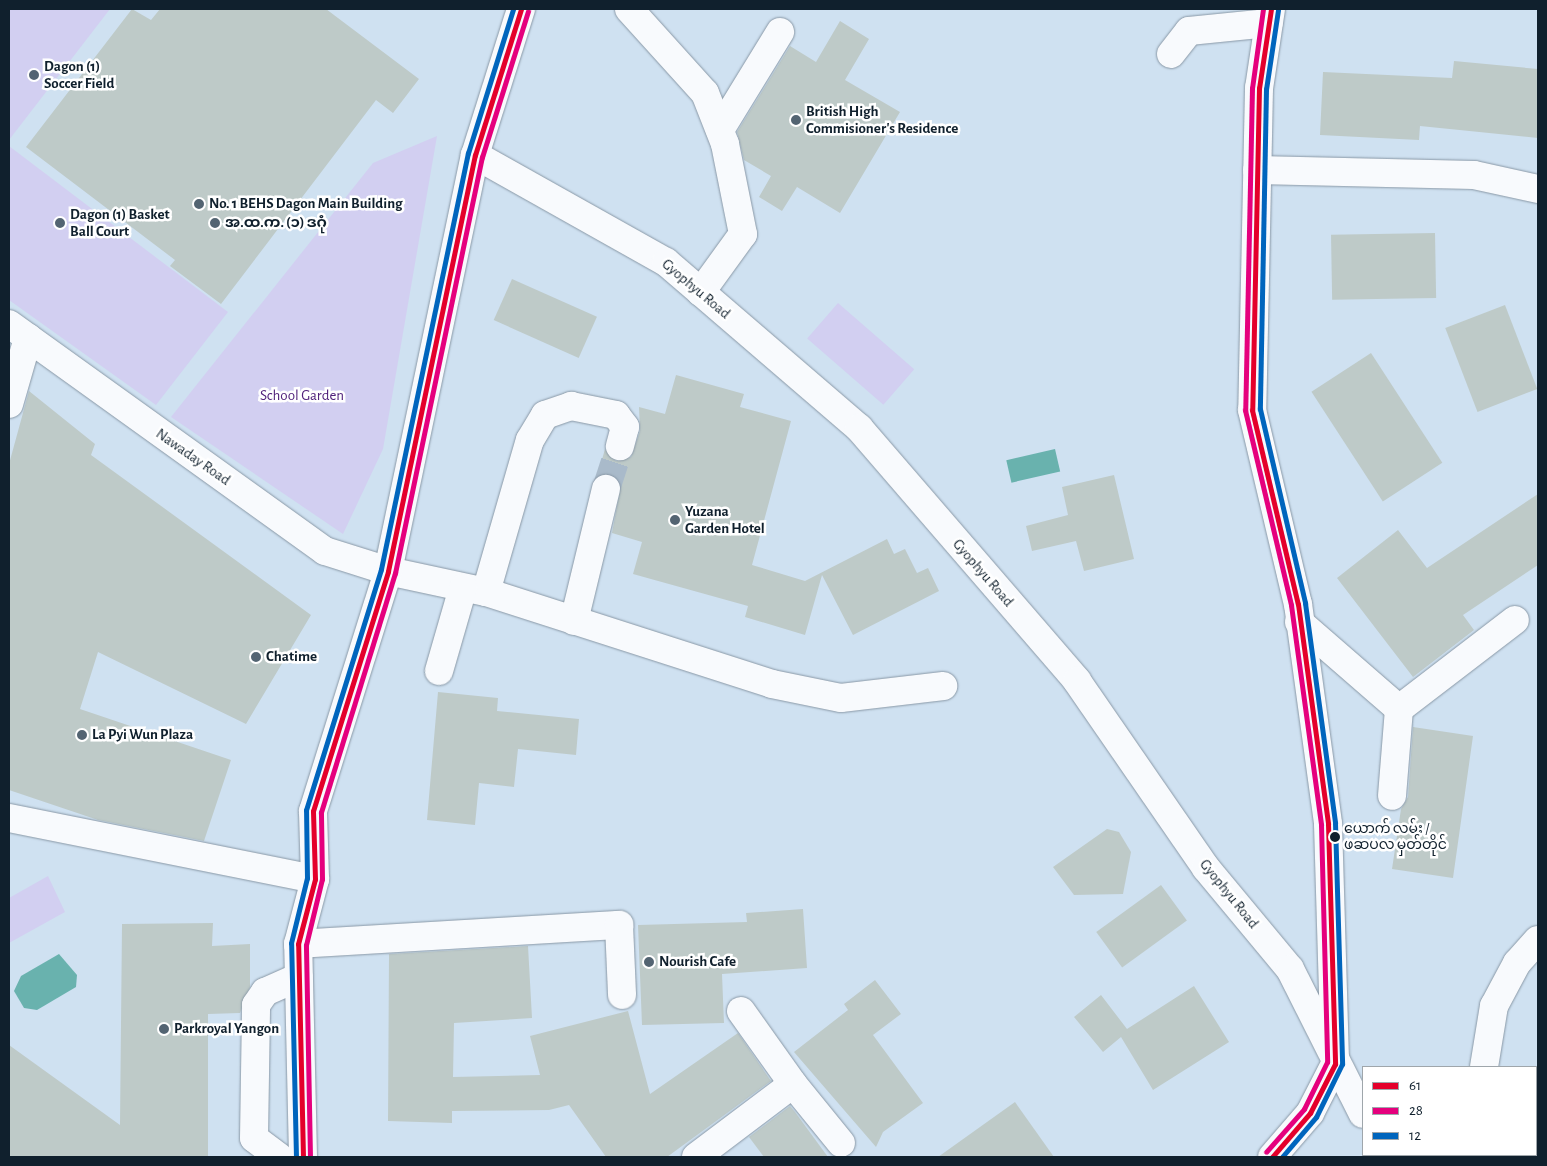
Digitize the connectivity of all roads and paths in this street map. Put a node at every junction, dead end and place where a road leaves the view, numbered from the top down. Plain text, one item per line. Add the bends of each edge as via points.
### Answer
1 (522, 9) edge
2 (629, 9) edge
3 (1270, 16) edge
4 (780, 32) dead end
5 (1171, 54) dead end
6 (720, 130) junction
7 (475, 155) junction
8 (1257, 170) junction
9 (1538, 189) edge
10 (701, 292) junction
11 (18, 331) edge
12 (9, 404) edge
13 (620, 446) tunnel mouth
14 (606, 489) tunnel mouth
15 (388, 571) junction
16 (474, 590) junction
17 (1515, 620) dead end
18 (574, 621) junction
19 (1300, 622) junction
20 (439, 672) dead end
21 (943, 686) dead end
22 (1400, 709) junction
23 (1392, 796) dead end
24 (9, 818) edge
25 (315, 879) junction
26 (1538, 940) edge
27 (298, 944) junction
28 (299, 977) junction
29 (622, 995) dead end
30 (741, 1011) dead end
31 (1335, 1064) junction
32 (1484, 1066) edge
33 (793, 1084) junction
34 (1362, 1112) edge
35 (841, 1143) dead end
36 (724, 1149) edge
37 (279, 1157) edge
38 (303, 1157) edge
39 (696, 1157) edge
40 (1272, 1157) edge

1 - 7 street
2 - 6 street via 705,93
3 - 5 street via 1189,31
3 - 8 street via 1258,88
4 - 6 street
6 - 10 street via 740,206 743,234
7 - 10 street, Gyophyu Road via 666,262
7 - 15 street
8 - 9 street via 1474,175
8 - 19 street via 1252,410
10 - 31 street, Gyophyu Road via 859,428 1077,682 1206,868 1290,969
11 - 12 street
11 - 15 street, Nawaday Road via 325,551
13 - 16 street via 625,427 616,415 570,406 545,415 530,440
14 - 18 street
15 - 16 street, Nawaday Road
15 - 25 street via 313,811
16 - 18 street, Nawaday Road
16 - 20 street
17 - 22 street
18 - 21 street, Nawaday Road via 772,684 841,698
19 - 22 street
19 - 31 street via 1328,824
22 - 23 street
24 - 25 street
25 - 27 street
26 - 32 street via 1517,964 1494,1006
27 - 28 street
27 - 29 street via 619,925
28 - 37 street via 266,992 256,1005 254,1138
28 - 38 street
30 - 33 street
31 - 34 street, Gyophyu Road
31 - 40 street via 1310,1113
33 - 35 street
33 - 36 street
36 - 39 street

